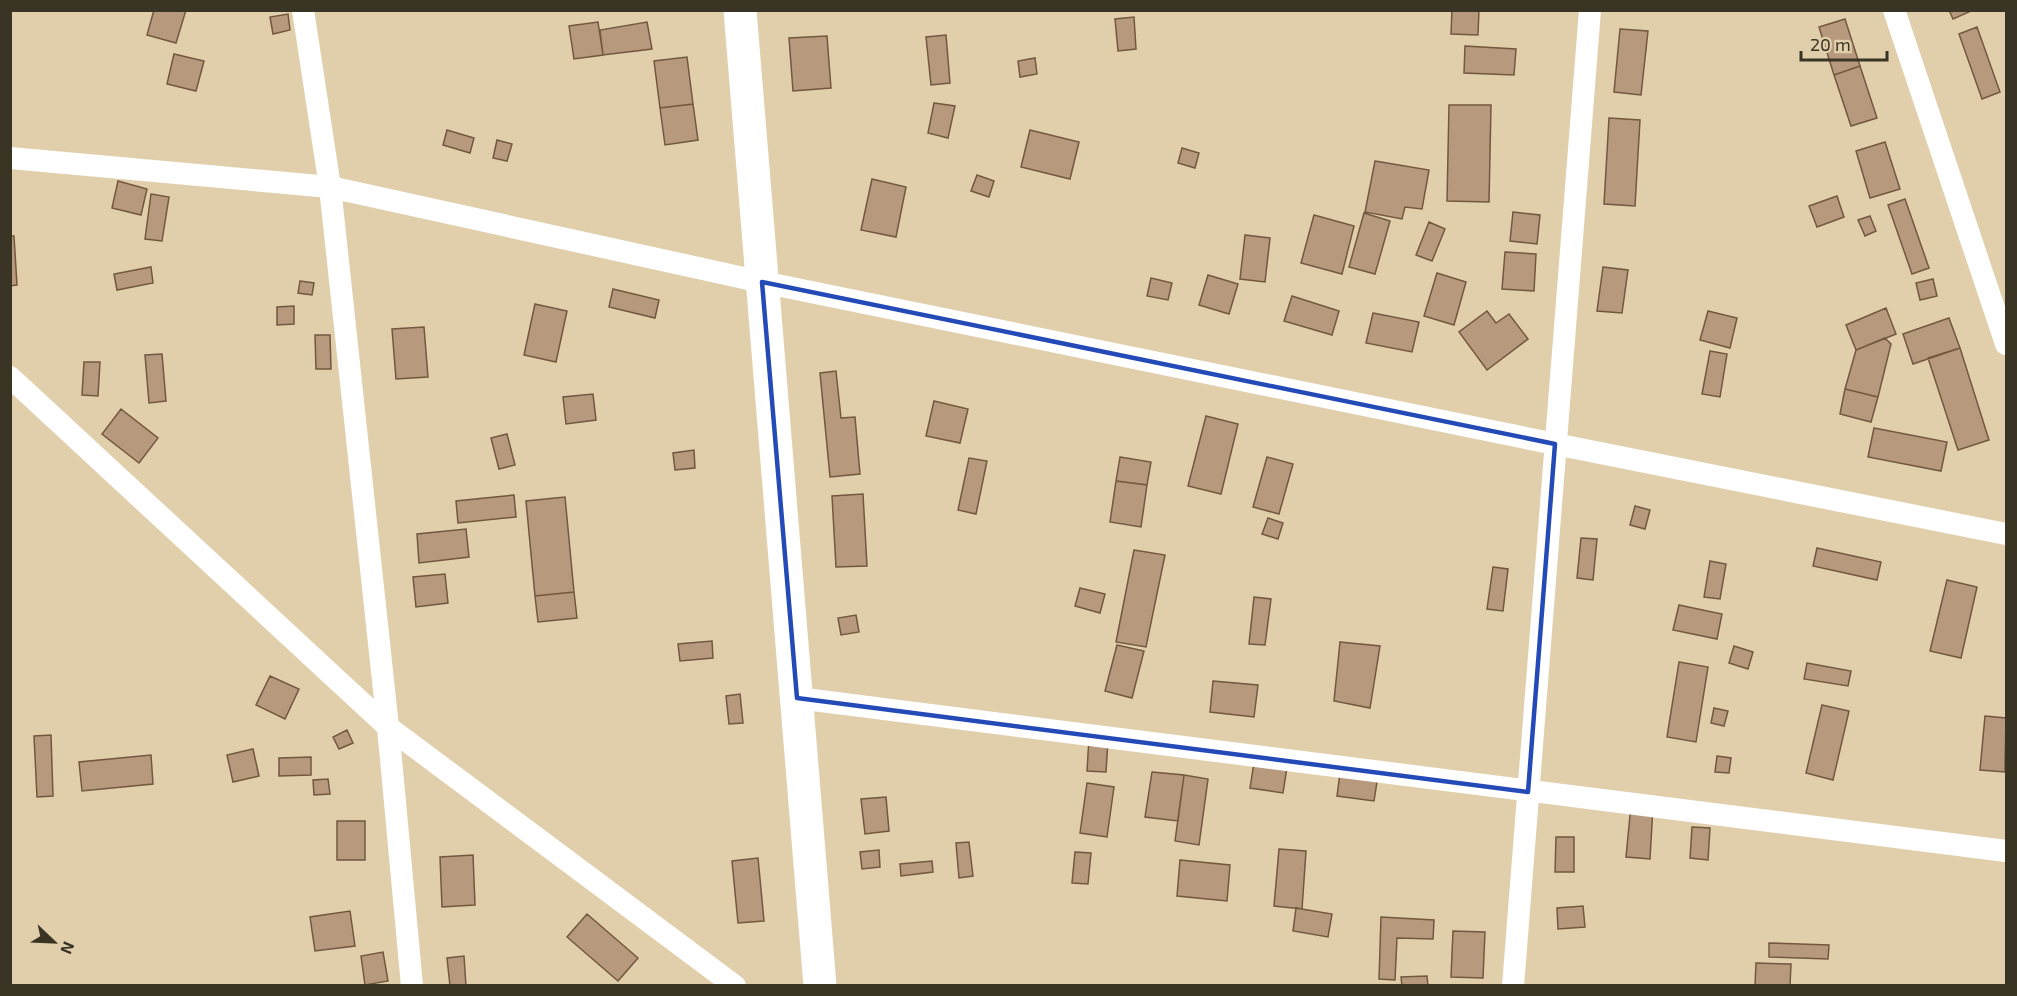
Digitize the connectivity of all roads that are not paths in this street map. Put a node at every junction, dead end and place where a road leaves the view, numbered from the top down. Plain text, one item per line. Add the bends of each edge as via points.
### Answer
1 (303, 10) edge
2 (740, 10) edge
3 (1590, 10) edge
4 (1894, 10) edge
5 (10, 158) edge
6 (330, 188) junction
7 (762, 282) junction
8 (2007, 344) edge
9 (10, 377) edge
10 (1555, 444) junction
11 (2007, 534) edge
12 (796, 698) junction
13 (388, 727) junction
14 (1528, 792) junction
15 (2007, 851) edge
16 (412, 986) edge
17 (735, 986) edge
18 (820, 986) edge
19 (1513, 986) edge

1 - 6 street
2 - 7 street
3 - 10 street
4 - 8 street
5 - 6 street
6 - 7 street
6 - 13 street
7 - 10 street
7 - 12 street
9 - 13 street
10 - 11 street
10 - 14 street
12 - 14 street
12 - 18 street
13 - 16 street
13 - 17 street
14 - 15 street
14 - 19 street

